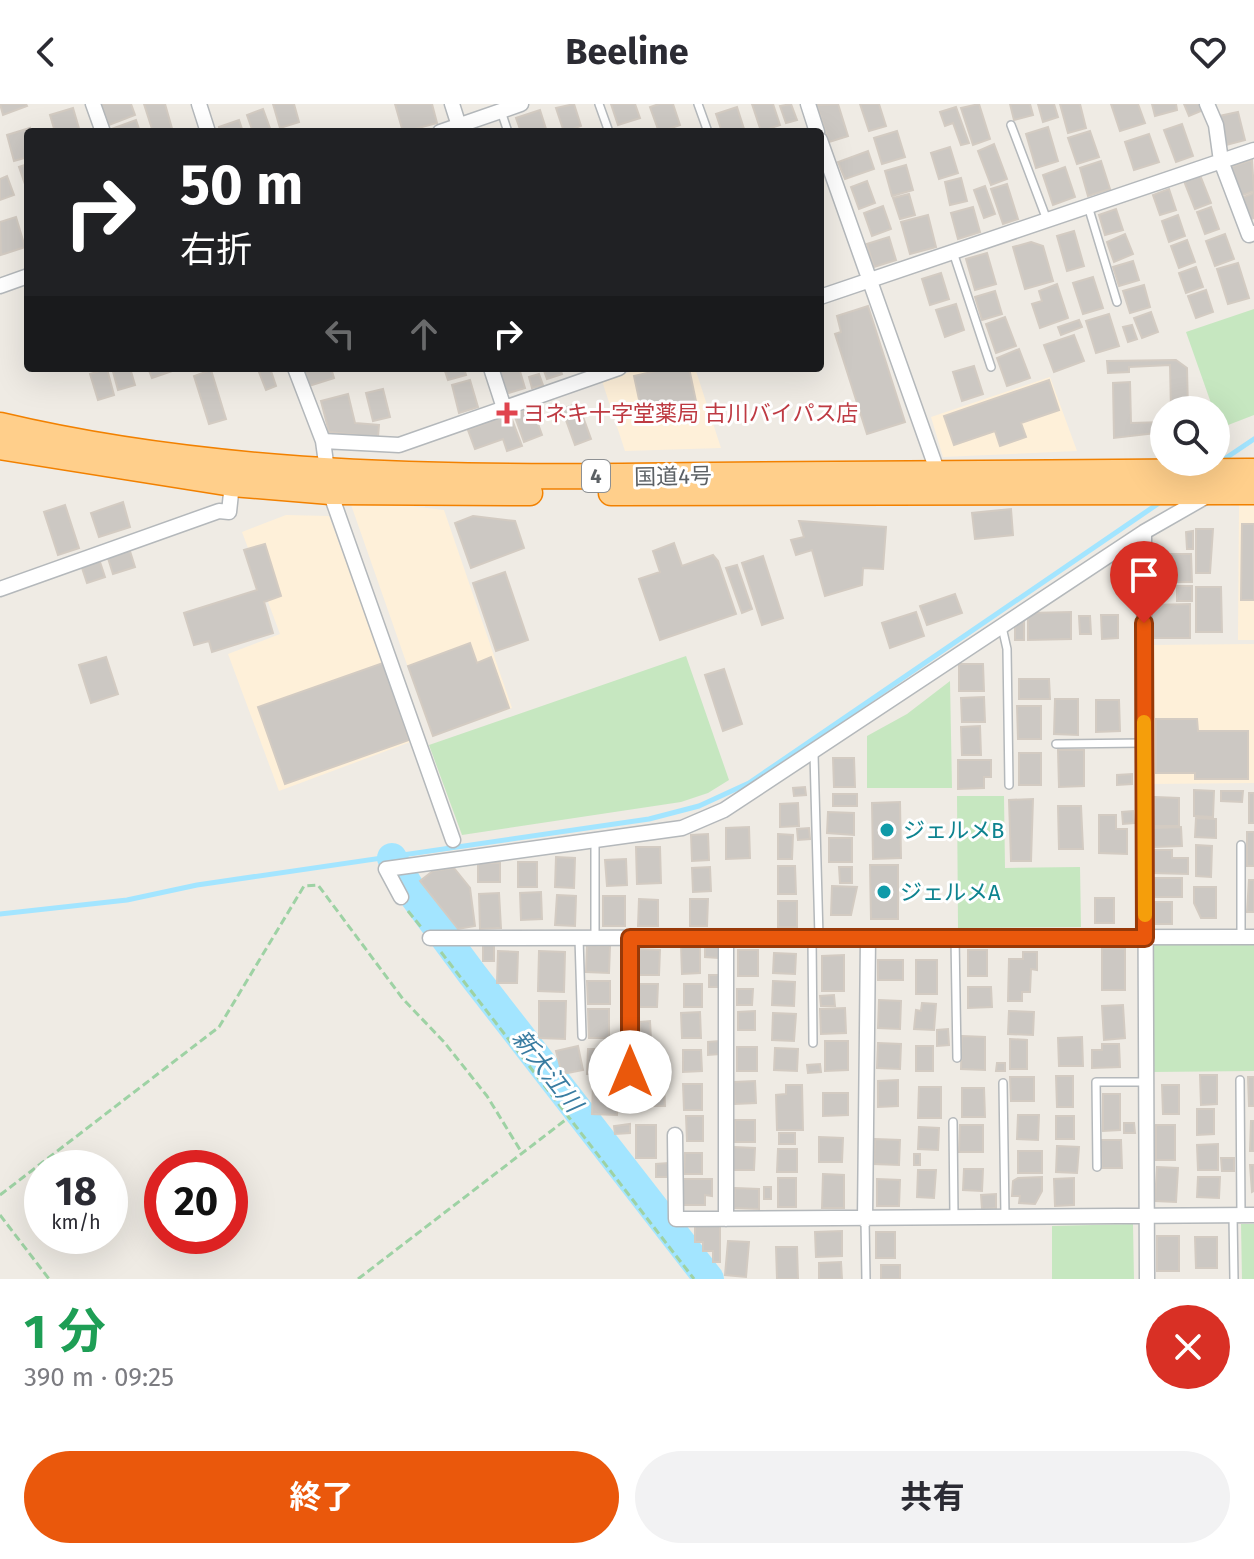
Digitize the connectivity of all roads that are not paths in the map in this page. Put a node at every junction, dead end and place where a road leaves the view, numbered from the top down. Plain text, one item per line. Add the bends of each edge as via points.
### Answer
1 (93, 104) edge
2 (199, 104) edge
3 (452, 104) edge
4 (521, 104) edge
5 (599, 104) edge
6 (698, 104) edge
7 (808, 104) edge
8 (1207, 104) edge
9 (501, 111) junction
10 (1011, 125) dead end
11 (459, 126) junction
12 (102, 128) edge
13 (207, 128) edge
14 (453, 128) edge
15 (507, 128) edge
16 (608, 128) edge
17 (707, 128) edge
18 (816, 128) edge
19 (1254, 150) edge
20 (824, 152) edge
21 (1221, 161) junction
22 (1088, 206) junction
23 (1047, 220) junction
24 (1254, 233) edge
25 (953, 252) junction
26 (24, 277) edge
27 (868, 281) junction
28 (0, 286) edge
29 (824, 296) edge
30 (1117, 302) dead end
31 (991, 367) dead end
32 (297, 372) edge
33 (492, 372) edge
34 (608, 372) edge
35 (504, 408) junction
36 (0, 425) edge
37 (323, 441) junction
38 (0, 447) edge
39 (1254, 471) edge
40 (938, 473) junction
41 (328, 482) junction
42 (232, 484) junction
43 (1201, 485) junction
44 (1254, 492) edge
45 (1144, 532) junction
46 (0, 589) edge
47 (1002, 626) junction
48 (1144, 743) junction
49 (1056, 744) dead end
50 (814, 754) junction
51 (1009, 785) dead end
52 (453, 840) dead end
53 (595, 842) junction
54 (1241, 845) dead end
55 (401, 897) road end
56 (726, 937) junction
57 (816, 937) junction
58 (868, 937) junction
59 (955, 937) junction
60 (1248, 937) edge
61 (431, 938) road end
62 (579, 938) junction
63 (595, 938) junction
64 (630, 938) junction
65 (1145, 938) junction
66 (582, 1036) dead end
67 (813, 1043) dead end
68 (957, 1058) dead end
69 (630, 1072) dead end
70 (1240, 1080) dead end
71 (1146, 1082) junction
72 (1003, 1083) dead end
73 (953, 1122) dead end
74 (675, 1135) dead end
75 (1097, 1167) dead end
76 (1243, 1215) edge
77 (1005, 1218) junction
78 (1147, 1218) junction
79 (726, 1219) junction
80 (954, 1219) junction
81 (865, 1220) junction
82 (866, 1279) edge
83 (1147, 1279) edge
84 (1234, 1279) edge

1 - 12 street
2 - 13 street
3 - 11 street
4 - 9 street
5 - 16 lane
6 - 17 lane
7 - 18 street
8 - 21 street
9 - 11 street
9 - 15 lane
10 - 23 lane
11 - 14 street
19 - 21 street
20 - 27 street
21 - 22 street
21 - 24 street via 1249,235
22 - 23 street
22 - 30 lane
23 - 25 street
25 - 27 street
25 - 31 lane
26 - 28 street
27 - 29 street
27 - 40 street
32 - 37 street
33 - 35 street
34 - 35 street
35 - 37 street via 399,445
36 - 41 highway, 国道4号 / 4
37 - 41 street
38 - 42 highway, 国道4号 / 4
39 - 43 highway, 国道4号 / 4 via 1228,471
40 - 41 highway, 国道4号 / 4
40 - 43 highway, 国道4号 / 4
41 - 42 highway, 国道4号 / 4
41 - 43 highway, 国道4号 / 4 via 1161,491
41 - 52 street
42 - 46 street via 229,512 219,511
43 - 44 highway, 国道4号 / 4
43 - 45 street
45 - 47 street
45 - 48 street
47 - 50 street
47 - 51 lane
48 - 49 lane
48 - 65 street
50 - 53 street via 724,810 682,828
50 - 57 lane
53 - 55 street via 390,876
53 - 63 lane
54 - 60 lane
56 - 57 street
56 - 64 street
56 - 79 street
57 - 58 street
57 - 67 lane
58 - 59 street
58 - 81 street
59 - 65 street
59 - 68 lane
60 - 65 street
61 - 62 street
62 - 63 street
62 - 66 lane
63 - 64 street
64 - 69 lane
65 - 71 street
70 - 76 lane
71 - 75 lane via 1096,1082
71 - 78 street
72 - 77 lane
73 - 80 lane
74 - 79 street via 676,1219
76 - 78 street
76 - 84 lane
77 - 78 street
77 - 80 street
78 - 83 street
79 - 81 street
80 - 81 street
81 - 82 lane

